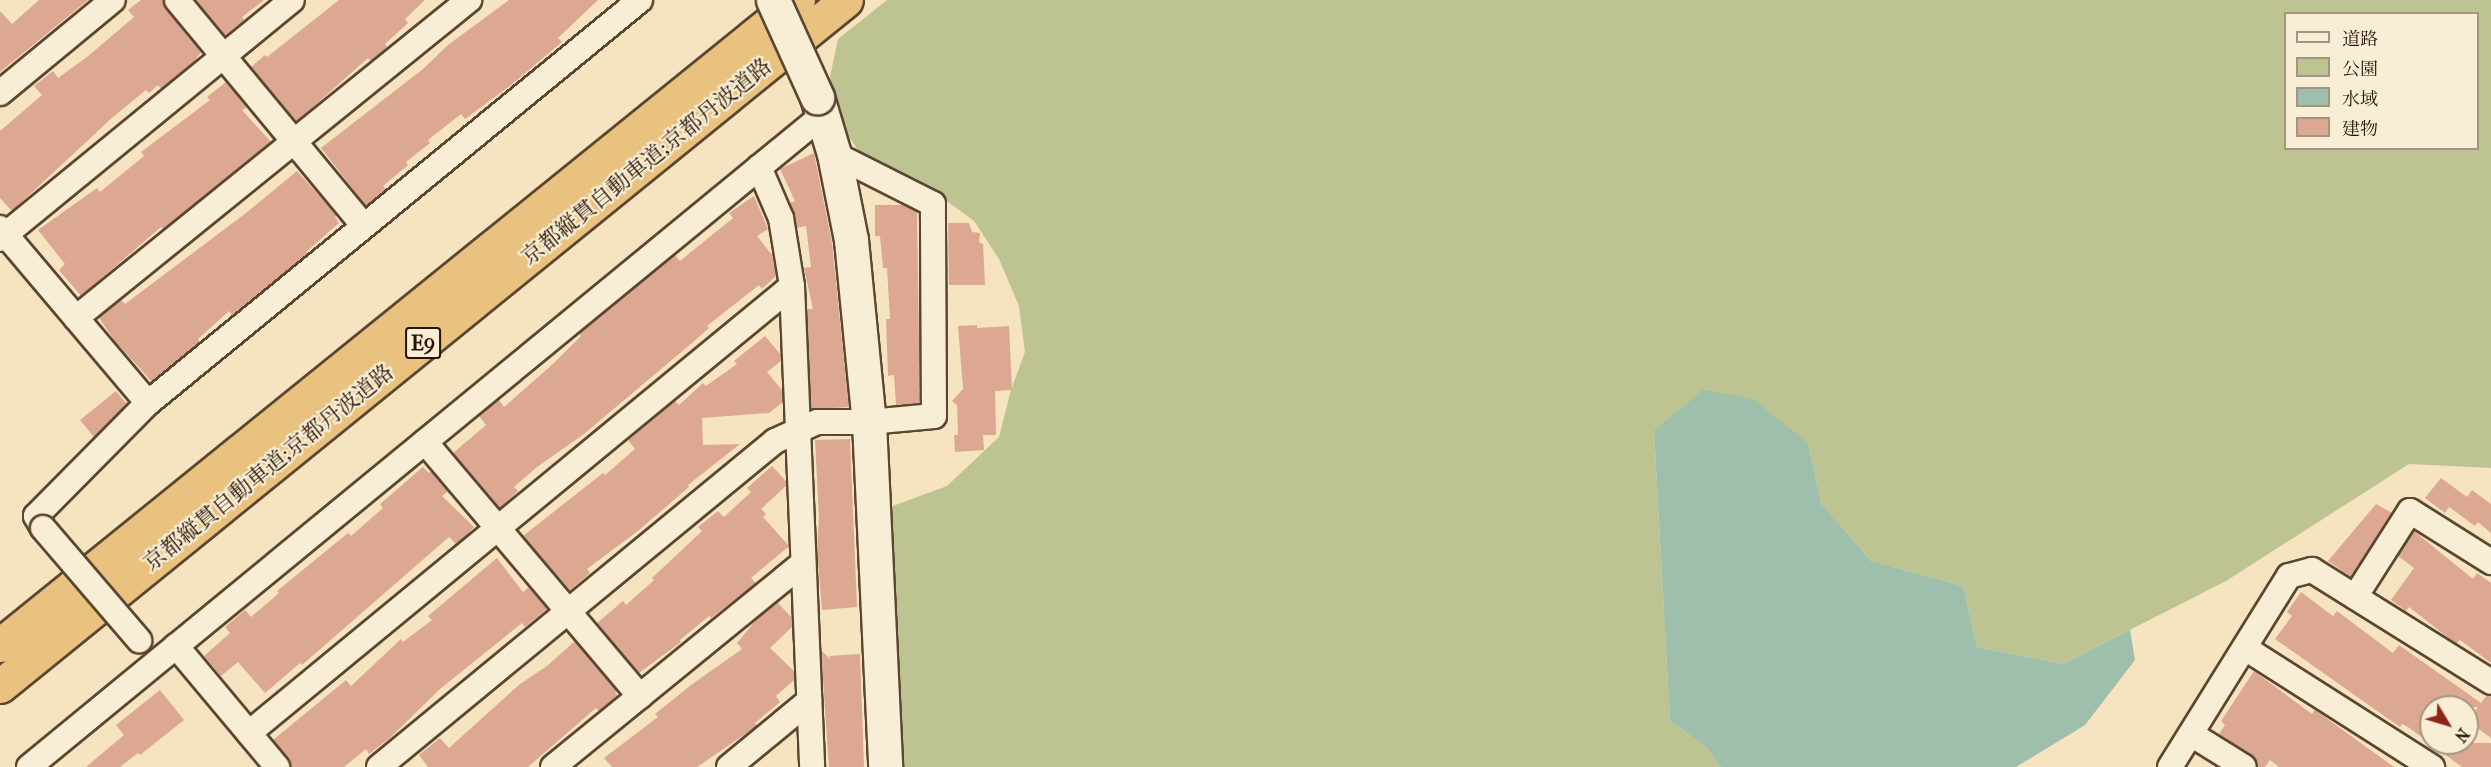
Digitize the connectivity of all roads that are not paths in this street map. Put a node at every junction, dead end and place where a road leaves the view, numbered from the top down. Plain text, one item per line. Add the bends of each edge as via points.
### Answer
1 (113, 0) edge
2 (177, 0) edge
3 (292, 0) edge
4 (469, 0) edge
5 (640, 0) edge
6 (772, 0) edge
7 (798, 0) edge
8 (846, 0) edge
9 (223, 56) junction
10 (0, 93) edge
11 (820, 106) junction
12 (295, 143) junction
13 (834, 154) junction
14 (759, 167) junction
15 (364, 226) junction
16 (2, 234) edge
17 (792, 286) junction
18 (76, 318) junction
19 (148, 403) junction
20 (869, 422) junction
21 (798, 429) junction
22 (425, 442) junction
23 (498, 528) junction
24 (2491, 562) edge
25 (803, 563) junction
26 (2355, 597) junction
27 (568, 611) junction
28 (0, 645) edge
29 (176, 646) junction
30 (2245, 648) junction
31 (156, 663) junction
32 (2491, 681) edge
33 (0, 686) edge
34 (640, 696) junction
35 (809, 701) junction
36 (249, 734) junction
37 (2191, 734) junction
38 (35, 765) edge
39 (277, 767) edge
40 (379, 767) edge
41 (554, 767) edge
42 (729, 767) edge
43 (812, 767) edge
44 (885, 767) edge
45 (2170, 767) edge
46 (2244, 767) edge
47 (2432, 767) edge

1 - 10 street
2 - 9 street
3 - 9 street
4 - 12 street
5 - 15 street
6 - 11 street, bridge
7 - 28 highway, 京都縦貫自動車道;京都丹波道路 / E9
8 - 33 highway, 京都縦貫自動車道;京都丹波道路 / E9
9 - 12 street
9 - 16 street
11 - 13 street
11 - 14 street
12 - 15 street
12 - 18 street
13 - 20 street via 851,240
13 - 20 street via 933,204 934,416
14 - 17 street via 781,218
14 - 22 street
15 - 19 street
16 - 18 street
17 - 21 street
17 - 23 street
18 - 19 street
19 - 31 street, bridge via 36,516
20 - 21 street via 817,422
20 - 44 street
21 - 25 street
21 - 27 street via 775,441
22 - 23 street
22 - 29 street
23 - 27 street
23 - 36 street
24 - 26 street via 2410,511
25 - 34 street
25 - 35 street
26 - 30 street via 2312,570 2289,576
26 - 32 street
27 - 34 street
27 - 40 street
29 - 31 street
29 - 36 street
30 - 37 street
30 - 47 street
31 - 38 street
34 - 41 street
35 - 42 street
35 - 43 street
36 - 39 street
37 - 45 street
37 - 46 street

